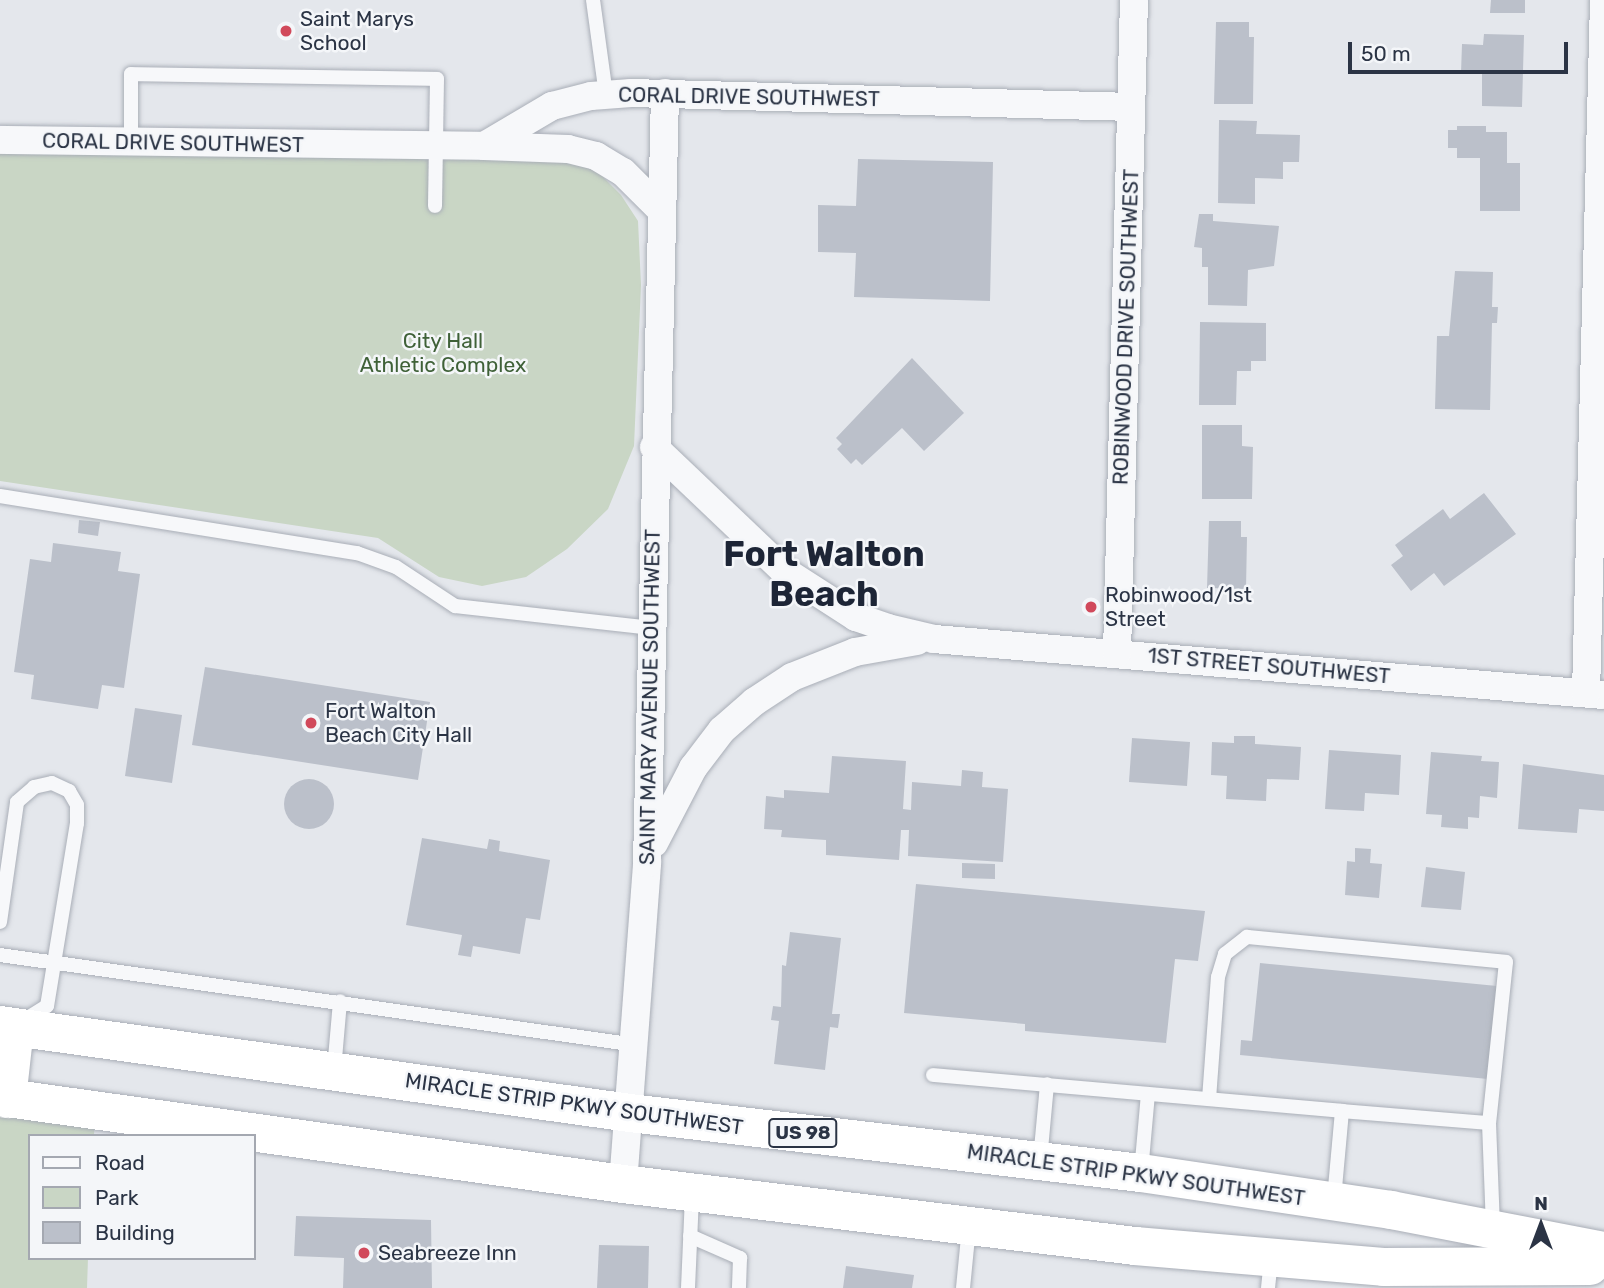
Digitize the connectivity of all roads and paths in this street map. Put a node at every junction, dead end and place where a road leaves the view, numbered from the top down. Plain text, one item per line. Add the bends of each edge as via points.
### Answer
1 (593, 0) edge
2 (1134, 0) edge
3 (1604, 0) edge
4 (665, 93) junction
5 (606, 95) junction
6 (1131, 107) junction
7 (0, 140) edge
8 (131, 143) junction
9 (436, 146) junction
10 (484, 146) junction
11 (435, 206) dead end
12 (661, 210) junction
13 (654, 447) junction
14 (0, 496) edge
15 (652, 628) junction
16 (934, 639) junction
17 (1117, 653) junction
18 (1595, 694) edge
19 (647, 863) junction
20 (0, 922) edge
21 (0, 954) edge
22 (54, 962) junction
23 (340, 1001) junction
24 (5, 1022) edge
25 (636, 1045) junction
26 (334, 1072) junction
27 (933, 1075) dead end
28 (1047, 1084) junction
29 (1148, 1094) junction
30 (3, 1098) edge
31 (1209, 1099) junction
32 (1342, 1111) junction
33 (630, 1113) junction
34 (1489, 1123) junction
35 (1040, 1162) junction
36 (1141, 1173) junction
37 (623, 1184) junction
38 (693, 1192) junction
39 (1333, 1202) junction
40 (969, 1226) junction
41 (1493, 1230) junction
42 (690, 1236) junction
43 (1604, 1251) edge
44 (1604, 1266) edge
45 (1269, 1273) edge
46 (688, 1288) edge
47 (739, 1288) edge
48 (963, 1288) edge

1 - 5 lane
2 - 6 street, ROBINWOOD DRIVE SOUTHWEST
3 - 18 street
4 - 5 street, CORAL DRIVE SOUTHWEST
4 - 6 street, CORAL DRIVE SOUTHWEST
4 - 12 street, SAINT MARY AVENUE SOUTHWEST
5 - 10 street, CORAL DRIVE SOUTHWEST via 552,106
6 - 17 street, ROBINWOOD DRIVE SOUTHWEST
7 - 8 street, CORAL DRIVE SOUTHWEST
8 - 9 street, CORAL DRIVE SOUTHWEST
8 - 9 lane via 131,74 437,79
9 - 10 street, CORAL DRIVE SOUTHWEST
9 - 11 lane
10 - 12 street via 568,149 596,156 623,172
12 - 13 street, SAINT MARY AVENUE SOUTHWEST
13 - 15 street, SAINT MARY AVENUE SOUTHWEST
13 - 16 street, 1ST STREET SOUTHWEST via 733,525 810,590 856,617
14 - 15 lane via 357,553 396,567 454,606
15 - 19 street, SAINT MARY AVENUE SOUTHWEST
16 - 17 street, 1ST STREET SOUTHWEST
16 - 19 street, 1ST STREET SOUTHWEST via 855,652 792,677 754,702 722,730 693,768 662,820
17 - 18 street, 1ST STREET SOUTHWEST
19 - 25 street, SAINT MARY AVENUE SOUTHWEST
20 - 22 lane via 17,802 34,787 52,783 69,791 77,805
21 - 22 lane
22 - 23 lane
22 - 24 lane via 47,1006
23 - 25 lane
23 - 26 lane
24 - 26 highway, MIRACLE STRIP PKWY SOUTHWEST / US 98
24 - 30 highway
25 - 33 street, SAINT MARY AVENUE SOUTHWEST
26 - 33 highway, MIRACLE STRIP PKWY SOUTHWEST / US 98
27 - 28 lane
28 - 29 lane
28 - 35 lane
29 - 31 lane
29 - 36 lane
30 - 37 highway
31 - 32 lane
31 - 34 lane via 1218,977 1224,954 1247,937 1506,962
32 - 34 lane
32 - 39 lane
33 - 35 highway, MIRACLE STRIP PKWY SOUTHWEST / US 98
33 - 37 street, SAINT MARY AVENUE SOUTHWEST
34 - 41 lane
35 - 36 highway, MIRACLE STRIP PKWY SOUTHWEST / US 98
36 - 39 highway, MIRACLE STRIP PKWY SOUTHWEST / US 98
37 - 38 highway
38 - 40 highway
38 - 42 lane
39 - 41 highway, MIRACLE STRIP PKWY SOUTHWEST / US 98
40 - 45 highway
40 - 48 lane
41 - 43 highway, MIRACLE STRIP PKWY SOUTHWEST / US 98
42 - 46 lane
42 - 47 lane via 740,1258
44 - 45 highway via 1383,1267

